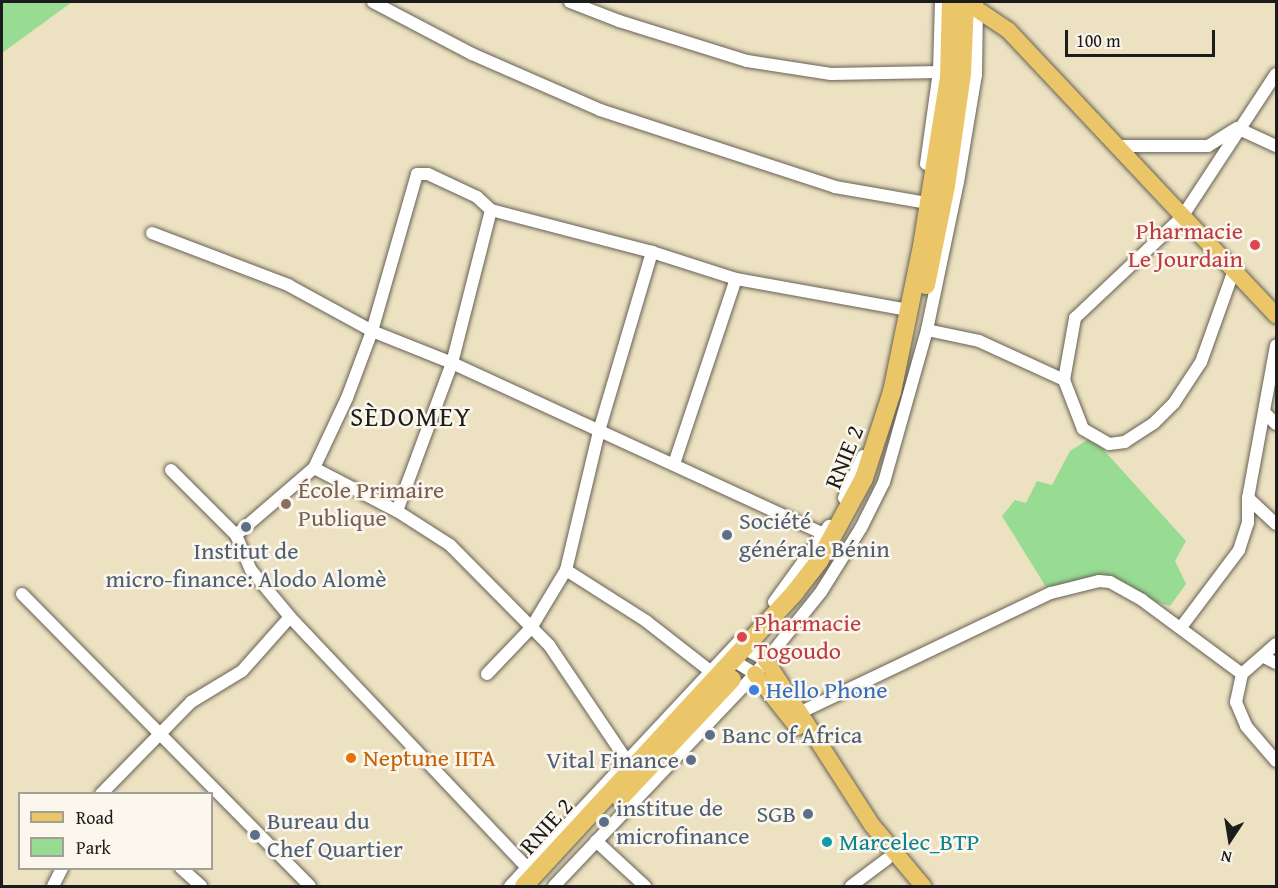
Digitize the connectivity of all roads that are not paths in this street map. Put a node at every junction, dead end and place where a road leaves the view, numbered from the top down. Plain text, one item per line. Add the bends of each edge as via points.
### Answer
1 (373, 2) edge
2 (570, 2) edge
3 (961, 6) edge
4 (939, 72) junction
5 (1275, 79) edge
6 (1237, 128) junction
7 (1117, 146) junction
8 (1276, 147) edge
9 (921, 202) junction
10 (490, 210) junction
11 (1182, 217) junction
12 (152, 233) dead end
13 (652, 252) junction
14 (1234, 270) junction
15 (736, 279) junction
16 (902, 309) junction
17 (1276, 315) edge
18 (927, 330) junction
19 (372, 331) junction
20 (1276, 346) edge
21 (452, 363) junction
22 (1064, 380) junction
23 (1264, 412) junction
24 (1276, 424) edge
25 (599, 432) junction
26 (674, 464) junction
27 (314, 468) junction
28 (171, 470) dead end
29 (1248, 498) junction
30 (397, 511) junction
31 (1276, 524) edge
32 (824, 534) junction
33 (236, 535) junction
34 (566, 570) junction
35 (22, 594) dead end
36 (290, 617) junction
37 (1182, 626) junction
38 (531, 628) junction
39 (1276, 644) edge
40 (745, 657) junction
41 (1271, 660) edge
42 (709, 670) junction
43 (487, 674) dead end
44 (1242, 675) junction
45 (799, 713) junction
46 (157, 734) junction
47 (627, 761) junction
48 (1276, 761) edge
49 (103, 792) edge
50 (596, 841) junction
51 (887, 859) junction
52 (527, 868) junction
53 (61, 870) edge
54 (183, 870) edge
55 (53, 886) edge
56 (201, 886) edge
57 (310, 886) edge
58 (510, 886) edge
59 (524, 886) edge
60 (540, 886) edge
61 (554, 886) edge
62 (645, 886) edge
63 (851, 886) edge
64 (910, 886) edge
65 (923, 886) edge

1 - 9 street via 472,54 600,110 835,187
2 - 4 street via 747,61 831,75
3 - 4 street
3 - 7 main road via 1010,31
3 - 18 street via 974,85
3 - 40 highway, RNIE 2 / RNIE 2 via 962,74 937,239 876,474 854,522 818,580
4 - 9 street
5 - 6 street
6 - 7 street via 1208,146
6 - 8 street
6 - 11 street
7 - 11 main road
9 - 16 street
10 - 13 street
10 - 19 street via 467,192 428,174 417,174
10 - 21 street
11 - 14 main road
11 - 22 street via 1075,318
12 - 19 street via 288,285
13 - 15 street
13 - 25 street
14 - 17 main road
14 - 22 street via 1201,363 1189,385 1154,423 1125,442 1109,444 1083,429
15 - 16 street
15 - 26 street
16 - 32 street via 881,405 860,464
18 - 22 street via 979,341
18 - 40 street via 884,482 861,528 821,592
19 - 21 street
19 - 27 street
20 - 23 street
21 - 25 street
21 - 30 street
23 - 24 street
23 - 29 street
25 - 26 street
25 - 34 street
26 - 32 street
27 - 30 street
27 - 33 street
28 - 33 street
29 - 31 street
29 - 37 street via 1248,523 1239,550
30 - 38 street via 450,545
32 - 40 street
33 - 36 street via 251,570
34 - 38 street
34 - 42 street via 646,621
35 - 46 street
36 - 46 street via 242,671 191,702
36 - 52 street
37 - 44 street
37 - 45 street via 1110,582 1078,585 1052,593
38 - 43 street
38 - 47 street via 549,645
39 - 41 street
40 - 42 street
40 - 45 main road
40 - 50 street
40 - 51 main road
40 - 59 highway, RNIE 2 / RNIE 2
40 - 60 highway, RNIE 2 / RNIE 2
41 - 44 street
42 - 47 street
44 - 48 street via 1236,702 1240,717
45 - 65 main road via 873,825
46 - 49 street
46 - 57 street
47 - 52 street
50 - 61 street
50 - 62 street
51 - 63 street
51 - 64 main road
52 - 58 street
53 - 55 street
54 - 56 street

